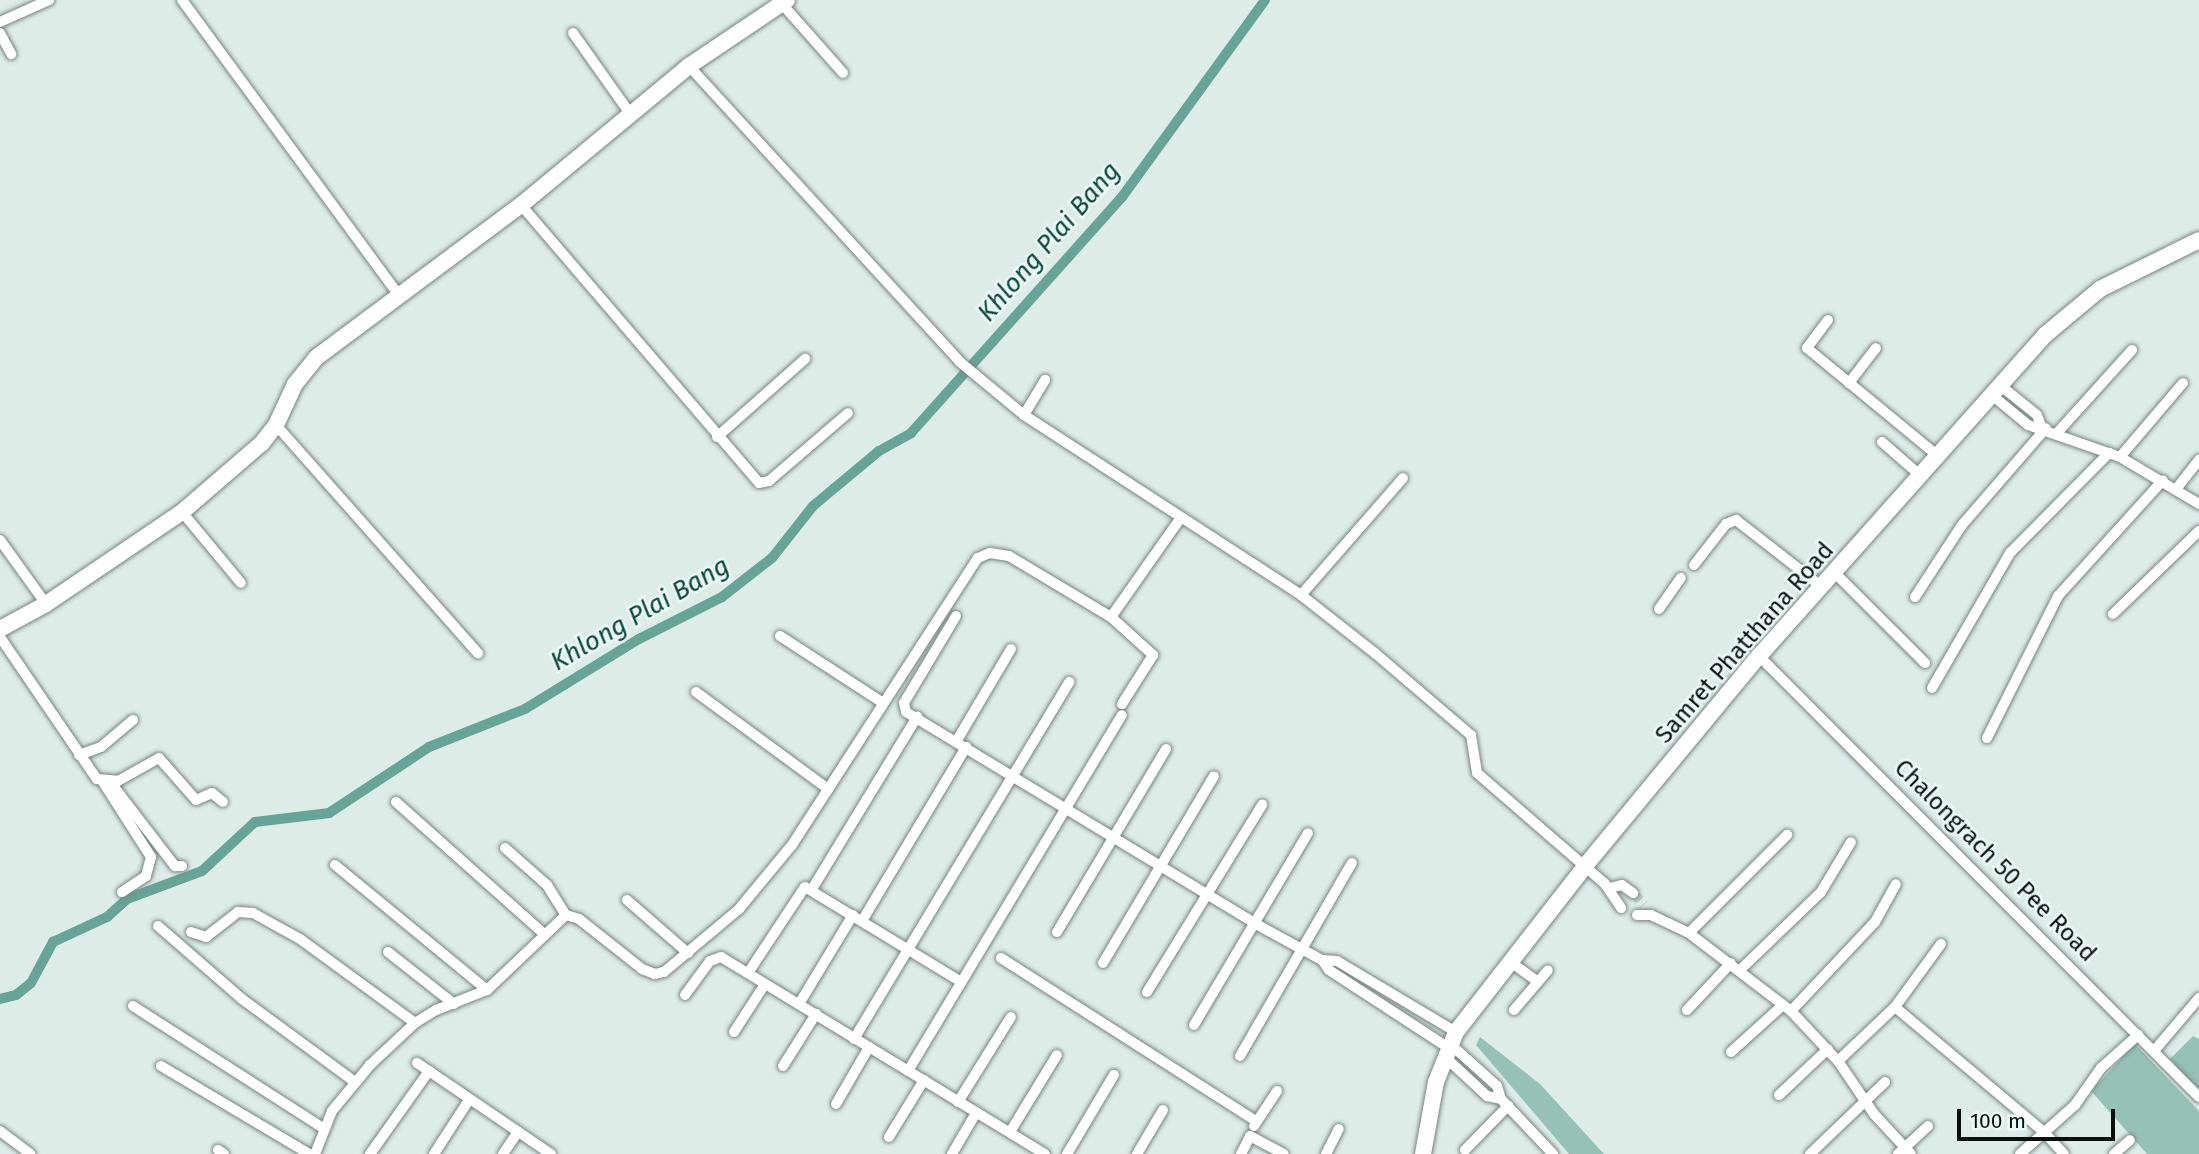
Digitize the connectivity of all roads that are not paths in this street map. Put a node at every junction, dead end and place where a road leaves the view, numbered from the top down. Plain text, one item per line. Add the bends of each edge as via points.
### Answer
1 (49, 0) edge
2 (182, 0) edge
3 (785, 2) edge
4 (0, 22) edge
5 (0, 33) edge
6 (573, 33) dead end
7 (11, 54) dead end
8 (689, 66) junction
9 (843, 73) dead end
10 (629, 112) junction
11 (521, 205) junction
12 (2199, 240) edge
13 (399, 295) junction
14 (1828, 320) dead end
15 (1876, 348) dead end
16 (2132, 350) dead end
17 (805, 359) dead end
18 (1045, 380) dead end
19 (1849, 383) junction
20 (2183, 383) dead end
21 (1997, 391) junction
22 (848, 413) dead end
23 (1024, 415) junction
24 (276, 425) junction
25 (2044, 427) junction
26 (2057, 433) junction
27 (717, 437) junction
28 (1882, 442) dead end
29 (2114, 455) junction
30 (1938, 456) junction
31 (2199, 460) edge
32 (1921, 476) junction
33 (1403, 478) dead end
34 (2163, 480) junction
35 (2177, 488) junction
36 (2199, 504) edge
37 (182, 512) junction
38 (1180, 519) junction
39 (2199, 531) edge
40 (0, 540) edge
41 (1693, 565) dead end
42 (1836, 574) junction
43 (1681, 578) dead end
44 (241, 583) dead end
45 (1822, 587) junction
46 (1301, 595) junction
47 (1915, 597) dead end
48 (46, 604) junction
49 (1659, 609) dead end
50 (2113, 614) dead end
51 (956, 616) dead end
52 (1111, 617) junction
53 (0, 629) edge
54 (780, 636) dead end
55 (0, 637) edge
56 (1011, 649) dead end
57 (478, 653) dead end
58 (1759, 656) junction
59 (1925, 663) dead end
60 (1069, 682) dead end
61 (1932, 688) dead end
62 (696, 692) dead end
63 (883, 703) junction
64 (916, 718) junction
65 (133, 720) dead end
66 (1987, 738) dead end
67 (961, 744) junction
68 (1166, 749) dead end
69 (79, 755) junction
70 (1012, 776) junction
71 (1214, 776) dead end
72 (107, 782) junction
73 (828, 789) junction
74 (223, 802) dead end
75 (396, 802) dead end
76 (1262, 806) dead end
77 (1067, 809) junction
78 (1308, 833) dead end
79 (1787, 835) dead end
80 (1113, 837) junction
81 (1851, 842) dead end
82 (505, 848) dead end
83 (1352, 863) dead end
84 (335, 864) dead end
85 (182, 866) dead end
86 (1160, 866) junction
87 (1588, 869) junction
88 (1896, 884) dead end
89 (1607, 886) junction
90 (812, 889) junction
91 (122, 892) dead end
92 (1633, 892) tunnel mouth
93 (1206, 894) junction
94 (626, 900) dead end
95 (1644, 905) tunnel mouth
96 (1621, 908) dead end
97 (566, 915) junction
98 (1637, 915) dead end
99 (1651, 915) junction
100 (858, 918) junction
101 (1254, 923) junction
102 (158, 926) dead end
103 (191, 932) dead end
104 (1057, 932) dead end
105 (544, 933) junction
106 (1689, 933) junction
107 (1941, 944) dead end
108 (1300, 948) junction
109 (909, 949) junction
110 (388, 952) dead end
111 (688, 953) junction
112 (1001, 958) dead end
113 (1322, 960) junction
114 (1103, 963) dead end
115 (1735, 967) junction
116 (1520, 969) junction
117 (1548, 970) dead end
118 (748, 973) junction
119 (961, 982) junction
120 (1538, 982) junction
121 (765, 984) junction
122 (1377, 985) junction
123 (487, 990) junction
124 (1147, 992) dead end
125 (685, 995) dead end
126 (1369, 996) junction
127 (2199, 998) edge
128 (454, 1004) junction
129 (799, 1004) junction
130 (133, 1006) dead end
131 (1895, 1007) junction
132 (1787, 1008) junction
133 (1514, 1010) dead end
134 (1687, 1010) dead end
135 (816, 1014) junction
136 (1011, 1017) dead end
137 (415, 1023) junction
138 (1194, 1025) dead end
139 (734, 1032) dead end
140 (2138, 1035) junction
141 (854, 1039) junction
142 (1449, 1044) junction
143 (869, 1047) junction
144 (1828, 1049) junction
145 (2154, 1051) junction
146 (1731, 1052) dead end
147 (1057, 1055) dead end
148 (1240, 1056) dead end
149 (1838, 1061) junction
150 (417, 1063) dead end
151 (160, 1066) dead end
152 (783, 1066) dead end
153 (429, 1071) junction
154 (908, 1071) junction
155 (1114, 1075) dead end
156 (923, 1080) junction
157 (355, 1082) junction
158 (1885, 1082) dead end
159 (1277, 1090) dead end
160 (1779, 1095) dead end
161 (2199, 1097) edge
162 (469, 1100) junction
163 (1863, 1100) junction
164 (958, 1102) junction
165 (1505, 1102) junction
166 (836, 1104) dead end
167 (1163, 1110) dead end
168 (976, 1112) junction
169 (1254, 1120) junction
170 (1928, 1126) dead end
171 (323, 1128) junction
172 (1339, 1129) dead end
173 (0, 1131) edge
174 (518, 1132) junction
175 (1010, 1132) junction
176 (2045, 1133) junction
177 (1250, 1136) junction
178 (889, 1137) dead end
179 (2130, 1140) dead end
180 (1028, 1149) edge
181 (1465, 1150) dead end
182 (1904, 1152) edge
183 (30, 1154) edge
184 (309, 1154) edge
185 (315, 1154) edge
186 (370, 1154) edge
187 (434, 1154) edge
188 (503, 1154) edge
189 (551, 1154) edge
190 (952, 1154) edge
191 (1045, 1154) edge
192 (1067, 1154) edge
193 (1137, 1154) edge
194 (1241, 1154) edge
195 (1284, 1154) edge
196 (1326, 1154) edge
197 (1423, 1154) edge
198 (1553, 1154) edge
199 (1810, 1154) edge
200 (2020, 1154) edge
201 (2064, 1154) edge
202 (2114, 1154) edge

1 - 4 street
2 - 13 street
3 - 8 street
3 - 9 street
5 - 7 street
6 - 10 street
8 - 10 street
8 - 23 street via 960,362
10 - 11 street
11 - 13 street
11 - 27 street
12 - 21 street, Samret Phatthana Road via 2084,301 2045,335
13 - 24 street via 317,357 295,384
14 - 19 street via 1807,348
15 - 19 street
16 - 26 street
17 - 27 street
18 - 23 street
19 - 30 street
20 - 29 street
21 - 25 street via 2028,425
21 - 30 street, Samret Phatthana Road
22 - 27 street via 763,484 753,479
23 - 38 street
24 - 37 street via 262,443
24 - 57 street
25 - 26 street
25 - 47 street via 1962,525
26 - 29 street
28 - 32 street
29 - 34 street
29 - 61 street via 2010,552
30 - 32 street, Samret Phatthana Road
31 - 35 street
32 - 42 street, Samret Phatthana Road
33 - 46 street
34 - 35 street
34 - 66 street via 2058,596
35 - 36 street
37 - 44 street
37 - 48 street
38 - 46 street
38 - 52 street
39 - 50 street
40 - 48 street
41 - 45 street via 1726,524 1736,520
42 - 45 street, Samret Phatthana Road
42 - 59 street
43 - 49 street
45 - 58 street, Samret Phatthana Road
46 - 87 street via 1471,735 1477,773
48 - 53 street
51 - 64 street via 904,703 906,712
52 - 63 street via 1009,556 983,555
52 - 77 street via 1153,655
54 - 63 street
55 - 69 street via 38,687
56 - 67 street
58 - 87 street, Samret Phatthana Road
58 - 140 street, Chalongrach 50 Pee Road
60 - 70 street
62 - 73 street
63 - 73 street
64 - 67 street
64 - 90 street
65 - 69 street via 101,747
67 - 70 street
67 - 100 street
68 - 80 street
69 - 72 street
70 - 77 street
70 - 109 street
71 - 86 street
72 - 74 street via 159,758 196,800 212,793
72 - 85 street via 176,866
72 - 91 street via 151,857 146,876
73 - 111 street via 765,880
75 - 105 street
76 - 93 street
77 - 80 street
77 - 119 street
78 - 101 street
79 - 106 street
80 - 86 street
80 - 104 street
81 - 115 street via 1821,891
82 - 97 street via 547,886
83 - 108 street
84 - 123 street
86 - 93 street
86 - 114 street
87 - 89 street
87 - 116 street, Samret Phatthana Road
88 - 132 street via 1866,932
89 - 92 street via 1622,885
89 - 96 street
90 - 100 street
90 - 118 street via 798,893
93 - 101 street
93 - 124 street
94 - 111 street
95 - 99 street
97 - 105 street
97 - 111 street via 579,919 642,969 655,974
98 - 99 street
99 - 106 street
100 - 109 street
100 - 129 street
101 - 108 street
101 - 138 street
102 - 157 street via 242,999
103 - 137 street via 206,937 238,912 253,913 300,939
105 - 123 street
106 - 115 street
107 - 131 street
108 - 113 street
108 - 148 street
109 - 119 street
109 - 141 street
110 - 128 street
112 - 169 street
113 - 122 street via 1337,961
113 - 126 street via 1329,970
115 - 132 street
115 - 134 street
116 - 120 street
116 - 142 street, Samret Phatthana Road
117 - 120 street
118 - 121 street
118 - 125 street via 715,958
119 - 154 street
120 - 133 street
121 - 129 street
121 - 139 street
122 - 126 street
122 - 142 street
123 - 128 street
126 - 142 street
127 - 145 street
128 - 137 street
129 - 135 street
130 - 171 street
131 - 149 street
131 - 176 street
132 - 144 street
132 - 146 street
135 - 141 street
135 - 152 street
136 - 164 street
137 - 157 street
140 - 145 street, Chalongrach 50 Pee Road
140 - 176 street via 2101,1068 2075,1105
141 - 143 street
142 - 165 street via 1487,1096
142 - 197 street, Samret Phatthana Road
143 - 154 street
143 - 166 street
144 - 149 street
144 - 160 street
145 - 161 street, Chalongrach 50 Pee Road
147 - 175 street
149 - 163 street
150 - 153 street
151 - 184 street
153 - 162 street
153 - 186 street
154 - 156 street
155 - 192 street
156 - 164 street
156 - 178 street
157 - 171 street
158 - 163 street
159 - 169 street
162 - 174 street
162 - 187 street
163 - 182 street
163 - 199 street
164 - 168 street
165 - 181 street
165 - 198 street
167 - 193 street
168 - 175 street
168 - 190 street
169 - 177 street
170 - 182 street
171 - 185 street
172 - 196 street
173 - 183 street
174 - 188 street
174 - 189 street
175 - 180 street
176 - 200 street
176 - 201 street
177 - 194 street
177 - 195 street
179 - 202 street
180 - 191 street

